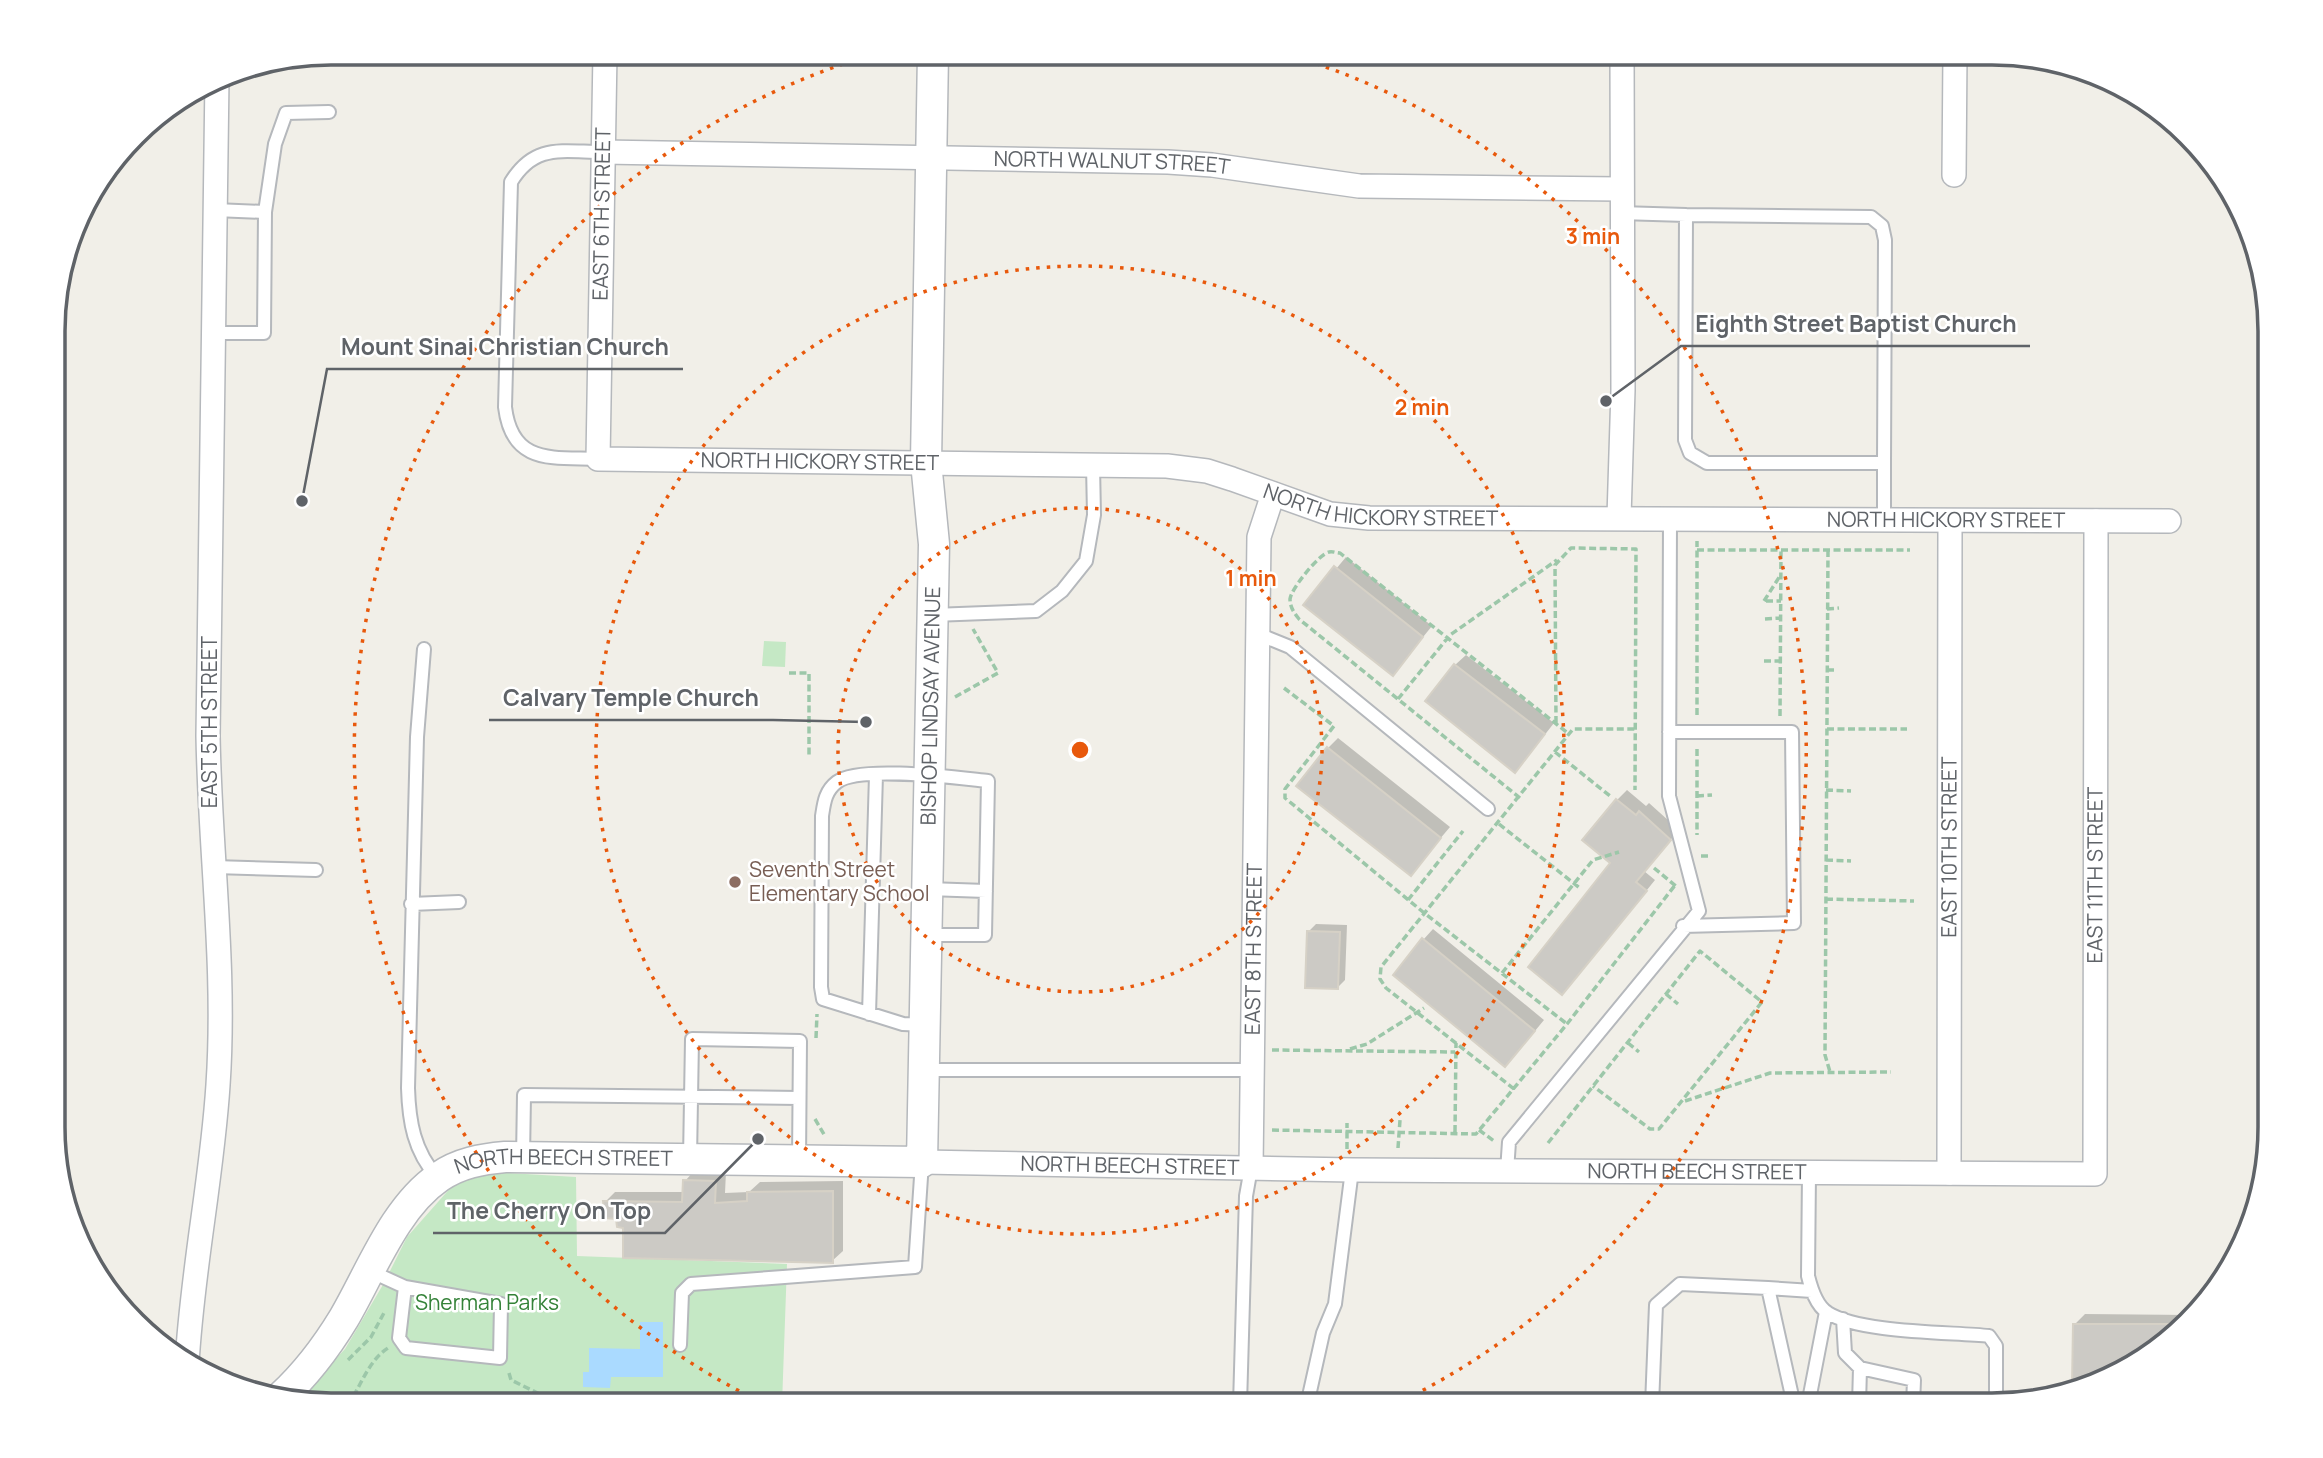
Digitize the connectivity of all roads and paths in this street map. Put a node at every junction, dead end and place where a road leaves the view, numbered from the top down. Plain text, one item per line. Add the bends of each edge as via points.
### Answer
1 (605, 65) edge
2 (934, 65) edge
3 (952, 65) edge
4 (1622, 65) edge
5 (1955, 65) edge
6 (217, 90) edge
7 (329, 112) dead end
8 (603, 152) junction
9 (941, 159) junction
10 (1954, 175) dead end
11 (1620, 189) junction
12 (215, 210) junction
13 (265, 212) junction
14 (1620, 213) junction
15 (1686, 215) junction
16 (213, 333) junction
17 (598, 458) junction
18 (936, 462) junction
19 (1884, 463) junction
20 (1093, 465) junction
21 (1273, 494) junction
22 (1619, 517) junction
23 (1670, 520) junction
24 (1884, 521) junction
25 (1950, 521) junction
26 (2096, 521) junction
27 (2169, 521) dead end
28 (1698, 532) dead end
29 (1698, 550) junction
30 (1781, 550) junction
31 (1828, 550) junction
32 (1910, 550) dead end
33 (1559, 559) junction
34 (1781, 574) junction
35 (1781, 601) junction
36 (1839, 608) dead end
37 (1827, 609) junction
38 (933, 615) junction
39 (1781, 618) junction
40 (1765, 619) dead end
41 (972, 627) dead end
42 (1258, 634) junction
43 (1448, 638) junction
44 (424, 649) dead end
45 (1764, 661) dead end
46 (1781, 661) junction
47 (1827, 670) junction
48 (1837, 670) dead end
49 (789, 673) dead end
50 (1284, 688) dead end
51 (1398, 699) junction
52 (950, 700) dead end
53 (1697, 717) dead end
54 (1780, 717) dead end
55 (1556, 724) junction
56 (1573, 729) dead end
57 (1636, 729) junction
58 (1827, 729) junction
59 (1907, 729) dead end
60 (1669, 732) junction
61 (1569, 734) dead end
62 (1697, 749) dead end
63 (1555, 752) dead end
64 (808, 757) dead end
65 (930, 774) junction
66 (876, 775) junction
67 (1636, 790) dead end
68 (1826, 790) junction
69 (1851, 790) dead end
70 (1712, 795) dead end
71 (1610, 796) dead end
72 (1697, 796) junction
73 (1520, 798) dead end
74 (1488, 809) dead end
75 (1499, 824) dead end
76 (1463, 831) dead end
77 (1619, 852) dead end
78 (1710, 856) dead end
79 (1826, 860) junction
80 (1851, 861) dead end
81 (214, 867) junction
82 (1654, 868) dead end
83 (316, 870) dead end
84 (1683, 876) dead end
85 (1574, 883) junction
86 (1675, 886) junction
87 (1581, 889) dead end
88 (928, 890) junction
89 (986, 891) junction
90 (1682, 891) dead end
91 (1826, 899) junction
92 (1408, 901) junction
93 (1914, 901) dead end
94 (458, 902) dead end
95 (411, 904) junction
96 (1423, 912) junction
97 (1683, 926) junction
98 (928, 935) junction
99 (1502, 973) junction
100 (1666, 994) junction
101 (1678, 1004) dead end
102 (1424, 1008) dead end
103 (1418, 1013) junction
104 (869, 1014) junction
105 (1567, 1024) junction
106 (926, 1025) junction
107 (1455, 1043) junction
108 (1628, 1043) junction
109 (1253, 1046) junction
110 (1343, 1051) junction
111 (1455, 1052) junction
112 (1639, 1052) dead end
113 (926, 1070) junction
114 (1252, 1070) junction
115 (1830, 1072) junction
116 (1891, 1072) dead end
117 (1593, 1086) junction
118 (1514, 1089) junction
119 (691, 1097) junction
120 (799, 1098) junction
121 (1683, 1102) junction
122 (1400, 1120) dead end
123 (1347, 1123) dead end
124 (1252, 1130) junction
125 (1479, 1130) junction
126 (1399, 1131) junction
127 (1348, 1132) junction
128 (1455, 1132) junction
129 (1494, 1142) dead end
130 (1548, 1143) dead end
131 (1398, 1148) dead end
132 (523, 1158) junction
133 (690, 1159) junction
134 (1350, 1160) junction
135 (799, 1161) junction
136 (922, 1162) junction
137 (1251, 1168) junction
138 (1507, 1171) junction
139 (1809, 1173) junction
140 (1949, 1173) junction
141 (2039, 1174) joint
142 (438, 1178) junction
143 (370, 1271) junction
144 (405, 1287) junction
145 (1768, 1288) junction
146 (1812, 1291) junction
147 (389, 1305) dead end
148 (1826, 1312) junction
149 (1843, 1319) junction
150 (680, 1345) dead end
151 (390, 1347) dead end
152 (188, 1351) edge
153 (331, 1358) junction
154 (1860, 1368) junction
155 (509, 1373) dead end
156 (290, 1390) edge
157 (356, 1393) edge
158 (538, 1393) edge
159 (1240, 1393) edge
160 (1310, 1393) edge
161 (1652, 1393) edge
162 (1791, 1393) edge
163 (1810, 1393) edge
164 (1859, 1393) edge
165 (1913, 1393) edge
166 (1996, 1393) edge

1 - 8 street, EAST 6TH STREET
2 - 9 street, BISHOP LINDSAY AVENUE
3 - 9 street, BISHOP LINDSAY AVENUE
4 - 11 street
5 - 10 street
6 - 12 street, EAST 5TH STREET
7 - 13 lane via 286,113 275,144
8 - 9 street, NORTH WALNUT STREET
8 - 17 street, EAST 6TH STREET
8 - 17 lane via 542,153 524,164 511,182 505,407 514,438 535,455
9 - 11 street, NORTH WALNUT STREET via 1212,165 1359,186
9 - 18 street, BISHOP LINDSAY AVENUE
11 - 14 street
12 - 13 lane
12 - 16 street, EAST 5TH STREET
13 - 16 lane via 264,333
14 - 15 lane
14 - 22 street via 1623,390
15 - 19 lane via 1685,440 1690,453 1707,463
15 - 19 lane via 1871,217 1882,226
16 - 81 street, EAST 5TH STREET via 208,736
17 - 18 street, NORTH HICKORY STREET
18 - 20 street, NORTH HICKORY STREET
18 - 38 street, BISHOP LINDSAY AVENUE
19 - 24 lane
20 - 21 street, NORTH HICKORY STREET via 1206,471
20 - 38 lane via 1094,515 1086,561 1062,591 1036,611
21 - 22 street, NORTH HICKORY STREET via 1330,514 1369,518
21 - 42 street, EAST 8TH STREET via 1259,537
22 - 23 street, NORTH HICKORY STREET
23 - 24 street, NORTH HICKORY STREET
23 - 60 lane
24 - 25 street, NORTH HICKORY STREET
25 - 26 street, NORTH HICKORY STREET
25 - 140 street, EAST 10TH STREET
26 - 27 street, NORTH HICKORY STREET
26 - 141 street, EAST 11TH STREET via 2095,1174
28 - 29 path
29 - 30 path
29 - 53 path
30 - 31 path
30 - 34 path
31 - 32 path
31 - 37 path
33 - 43 path
33 - 55 path via 1555,565
33 - 57 path via 1571,548 1636,549
34 - 35 path
34 - 35 path via 1764,601
35 - 39 path
36 - 37 path
37 - 47 path
38 - 65 street, BISHOP LINDSAY AVENUE
39 - 40 path
39 - 46 path
41 - 52 path via 998,673
42 - 74 lane via 1290,647
42 - 109 street, EAST 8TH STREET
43 - 51 path
43 - 51 path via 1340,553 1320,556 1295,588 1290,598 1292,611
43 - 55 path
44 - 95 lane
45 - 46 path
46 - 54 path
47 - 48 path
47 - 58 path
49 - 64 path via 809,673
50 - 92 path via 1334,726 1285,789 1285,799
51 - 73 path
55 - 61 path
56 - 57 path
57 - 67 path
58 - 59 path
58 - 68 path
60 - 97 lane via 1669,796 1699,911
60 - 97 lane via 1792,732 1794,923
62 - 72 path
63 - 71 path
65 - 66 lane
65 - 88 street, BISHOP LINDSAY AVENUE
65 - 89 lane via 988,781
66 - 104 lane
66 - 104 lane via 844,778 834,784 826,794 822,816 823,999
68 - 69 path
68 - 79 path
70 - 72 path
72 - 78 path via 1697,856
75 - 85 path
76 - 92 path
77 - 85 path via 1593,860
79 - 80 path
79 - 91 path
81 - 83 lane
81 - 152 street, EAST 5TH STREET via 222,980 218,1085
82 - 86 path
84 - 86 path
85 - 87 path
85 - 99 path
86 - 90 path
86 - 105 path
88 - 89 lane
88 - 98 street, BISHOP LINDSAY AVENUE
89 - 98 lane via 985,935
91 - 93 path
91 - 115 path via 1825,1055
92 - 96 path
94 - 95 lane
95 - 142 lane via 409,1115 413,1137
96 - 99 path
96 - 103 path via 1381,967 1380,979
97 - 138 lane via 1509,1142
98 - 106 street, BISHOP LINDSAY AVENUE
99 - 105 path
100 - 101 path
100 - 108 path
100 - 121 path via 1700,951 1762,1002
102 - 103 path
103 - 107 path
103 - 110 path via 1367,1044
104 - 106 lane via 902,1024
105 - 118 path
106 - 113 street, BISHOP LINDSAY AVENUE
107 - 111 path
107 - 118 path
108 - 112 path
108 - 117 path
109 - 110 path
109 - 114 street, EAST 8TH STREET
110 - 111 path
111 - 128 path
113 - 114 lane
113 - 136 street, BISHOP LINDSAY AVENUE
114 - 124 street, EAST 8TH STREET
115 - 116 path
115 - 121 path via 1770,1073
117 - 121 path via 1650,1129 1665,1125
117 - 130 path
118 - 125 path
119 - 120 lane
119 - 120 lane via 692,1039 800,1041
119 - 132 lane via 524,1095
119 - 133 lane
120 - 135 lane
122 - 126 path
123 - 127 path
124 - 127 path
124 - 137 street, EAST 8TH STREET
125 - 128 path via 1476,1134
125 - 129 path
126 - 127 path
126 - 128 path
126 - 131 path
127 - 134 path
132 - 133 street, NORTH BEECH STREET
132 - 142 street, NORTH BEECH STREET via 471,1162
133 - 135 street, NORTH BEECH STREET
134 - 137 street, NORTH BEECH STREET
134 - 138 street, NORTH BEECH STREET
134 - 160 lane via 1335,1304 1323,1333
135 - 136 street, NORTH BEECH STREET
136 - 137 street, NORTH BEECH STREET
136 - 150 lane via 915,1267 691,1283 682,1293
137 - 159 lane, EAST 8TH STREET via 1246,1196
138 - 139 street, NORTH BEECH STREET
139 - 140 street, NORTH BEECH STREET
139 - 146 lane via 1808,1276
140 - 141 street, NORTH BEECH STREET
142 - 143 street, NORTH BEECH STREET via 409,1206
143 - 144 lane
143 - 153 street, NORTH BEECH STREET
144 - 144 lane via 502,1304 500,1358 405,1348 399,1338
145 - 146 lane
145 - 161 lane via 1680,1284 1656,1305
145 - 162 lane
146 - 148 lane
147 - 153 path via 372,1337
148 - 149 lane
148 - 163 lane
149 - 154 lane via 1845,1353
149 - 166 lane via 1989,1336 1996,1346
151 - 157 path via 374,1357
153 - 156 street, NORTH BEECH STREET
154 - 164 lane
154 - 165 lane via 1914,1380
155 - 158 path via 511,1380

